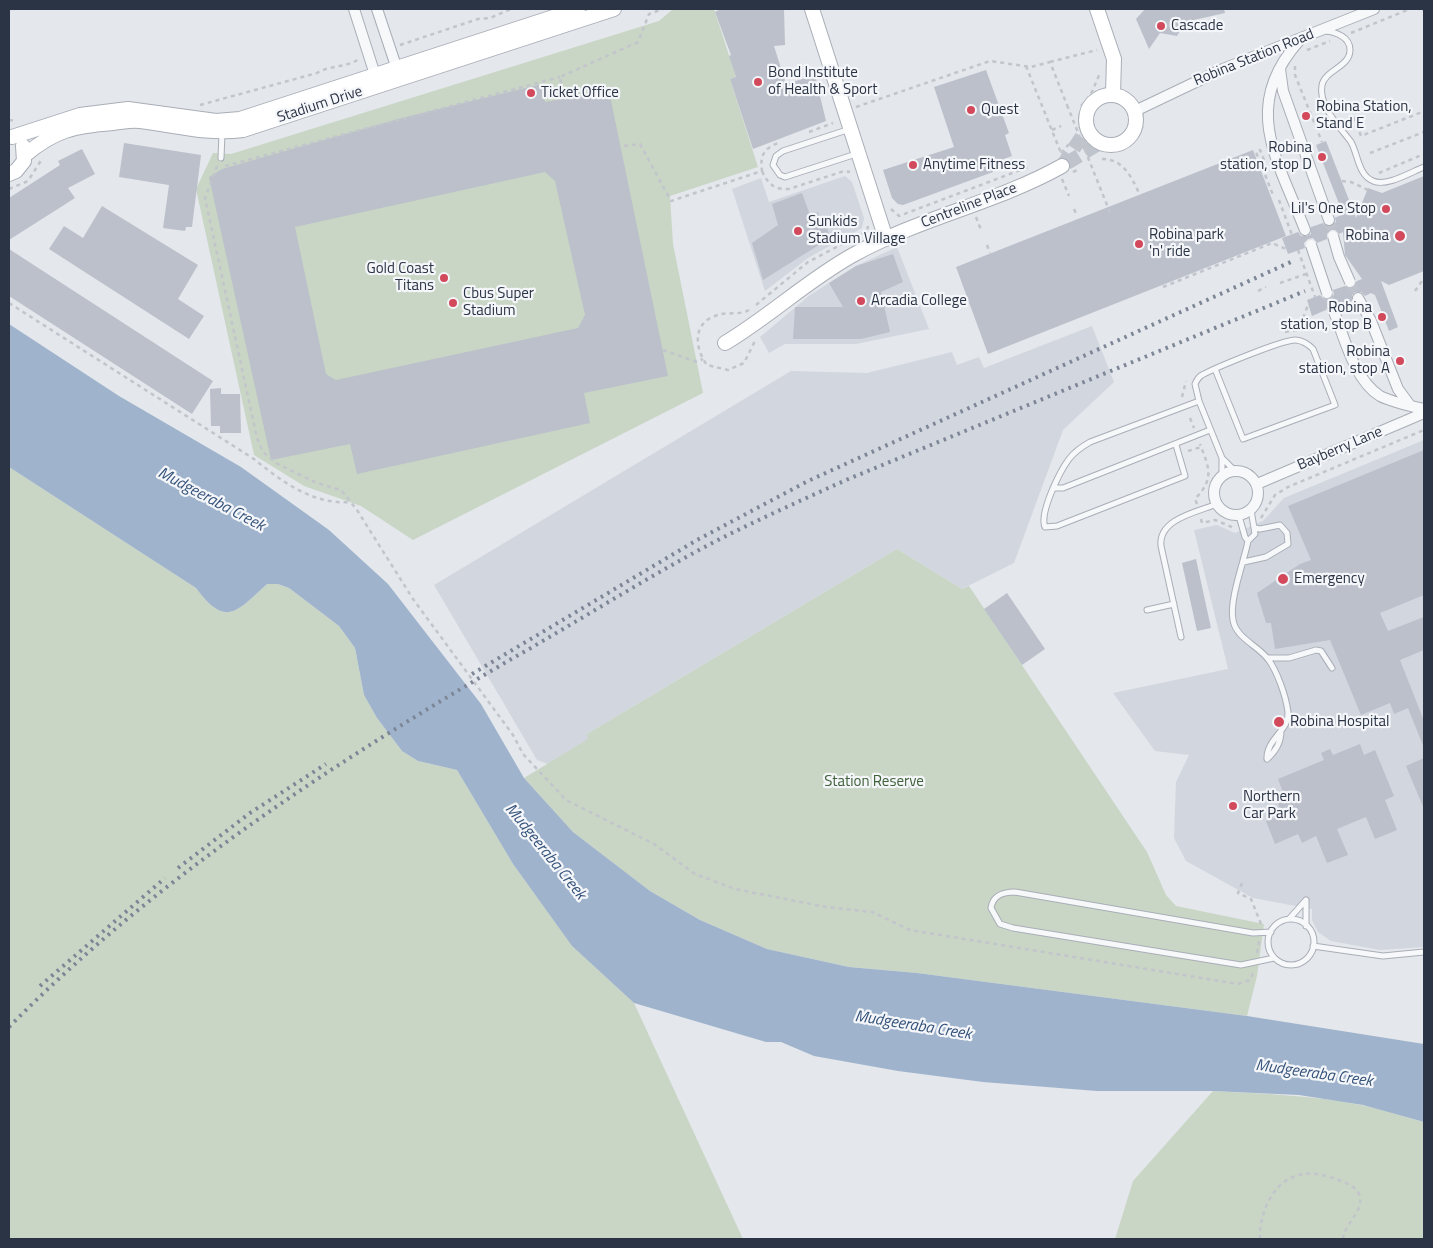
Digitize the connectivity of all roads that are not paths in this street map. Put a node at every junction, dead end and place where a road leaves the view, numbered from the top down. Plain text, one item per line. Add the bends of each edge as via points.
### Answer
1 (354, 9) edge
2 (377, 9) edge
3 (578, 9) edge
4 (614, 9) edge
5 (812, 9) edge
6 (1097, 9) edge
7 (1374, 9) edge
8 (1318, 32) junction
9 (1300, 40) junction
10 (1108, 58) junction
11 (1280, 68) junction
12 (397, 69) junction
13 (377, 81) junction
14 (1113, 94) junction
15 (1097, 98) junction
16 (1135, 111) junction
17 (222, 126) junction
18 (851, 128) junction
19 (11, 136) edge
20 (859, 153) junction
21 (25, 155) junction
22 (221, 158) road end
23 (1060, 163) tunnel mouth
24 (1424, 167) edge
25 (9, 174) edge
26 (1329, 220) tunnel mouth
27 (1305, 230) dead end
28 (1333, 236) tunnel mouth
29 (886, 239) junction
30 (1311, 245) dead end
31 (1350, 282) tunnel mouth
32 (1327, 293) tunnel mouth
33 (1358, 298) tunnel mouth
34 (1333, 309) tunnel mouth
35 (725, 343) dead end
36 (1215, 370) junction
37 (1199, 401) junction
38 (1408, 404) junction
39 (1424, 409) edge
40 (1424, 413) edge
41 (1210, 430) junction
42 (1176, 445) junction
43 (1222, 458) junction
44 (1235, 471) junction
45 (1222, 477) junction
46 (1256, 484) junction
47 (1053, 488) junction
48 (1217, 504) junction
49 (1252, 516) junction
50 (1241, 520) junction
51 (1255, 528) junction
52 (1248, 542) junction
53 (1244, 562) junction
54 (1174, 604) junction
55 (1147, 610) dead end
56 (1181, 637) dead end
57 (1267, 658) junction
58 (1332, 668) dead end
59 (1281, 731) junction
60 (1289, 920) junction
61 (1306, 926) junction
62 (1270, 932) junction
63 (1313, 946) junction
64 (1424, 952) edge
65 (1274, 958) junction

1 - 13 street
2 - 12 street
3 - 12 street, Stadium Drive
4 - 13 street, Stadium Drive
5 - 18 street
6 - 10 street
7 - 8 street, Robina Station Road
8 - 9 street, Robina Station Road
8 - 24 lane via 1338,34 1348,43 1350,52 1345,62 1322,83 1322,96 1366,176 1382,183
9 - 11 street
9 - 16 street, Robina Station Road via 1223,69
10 - 14 street
10 - 15 street
11 - 26 street via 1288,107
11 - 27 street via 1269,94 1266,118 1274,150
12 - 13 street, Stadium Drive
13 - 17 street, Stadium Drive via 243,130
14 - 15 street
14 - 16 street via 1125,99
15 - 16 street via 1088,108 1085,119 1087,130 1100,143 1111,145 1125,141 1134,130
17 - 19 street, Stadium Drive via 128,109 80,115
17 - 21 street, Stadium Drive via 199,132 138,120 94,124 53,134
17 - 22 lane
18 - 20 street
18 - 20 lane via 783,151 776,156 773,165 785,177
19 - 21 street via 22,144
20 - 29 street
21 - 25 street, Stadium Drive via 21,167
23 - 29 street, Centreline Place via 1042,177
28 - 31 street, bridge
29 - 35 street, Centreline Place via 823,273 749,329
30 - 32 street, bridge
33 - 38 street via 1371,321 1398,389
34 - 38 street via 1367,384 1383,397
36 - 36 lane via 1243,439 1335,405 1313,349 1306,342 1288,341
36 - 37 lane via 1199,376 1195,384
37 - 41 lane
37 - 47 lane via 1090,442 1070,457
38 - 39 street
40 - 46 street, Bayberry Lane
41 - 42 lane
41 - 43 lane
42 - 47 lane via 1063,488
42 - 47 lane via 1185,476 1048,528 1044,520
43 - 44 lane
43 - 45 lane
44 - 45 street
44 - 46 street via 1248,474
45 - 48 street via 1215,486
46 - 49 street via 1258,498
48 - 50 street
48 - 54 lane via 1168,525 1162,536 1161,546
49 - 50 street
49 - 51 lane
50 - 52 lane
51 - 52 lane via 1254,537
51 - 53 lane via 1280,525 1288,544 1266,557
52 - 53 lane
53 - 57 lane via 1233,602 1233,620 1243,637
54 - 55 lane
54 - 56 lane
57 - 58 lane via 1289,658 1316,650 1322,651
57 - 59 lane via 1288,712
59 - 59 lane via 1280,740 1267,759 1267,751
60 - 61 lane
60 - 61 lane via 1306,900
60 - 62 lane
61 - 63 lane via 1313,936
62 - 65 lane via 1268,945
62 - 65 lane via 1260,933 1015,892 998,895 991,904 996,921 1008,927 1241,965
63 - 64 lane via 1383,956
63 - 65 lane via 1308,958 1295,965 1287,965

